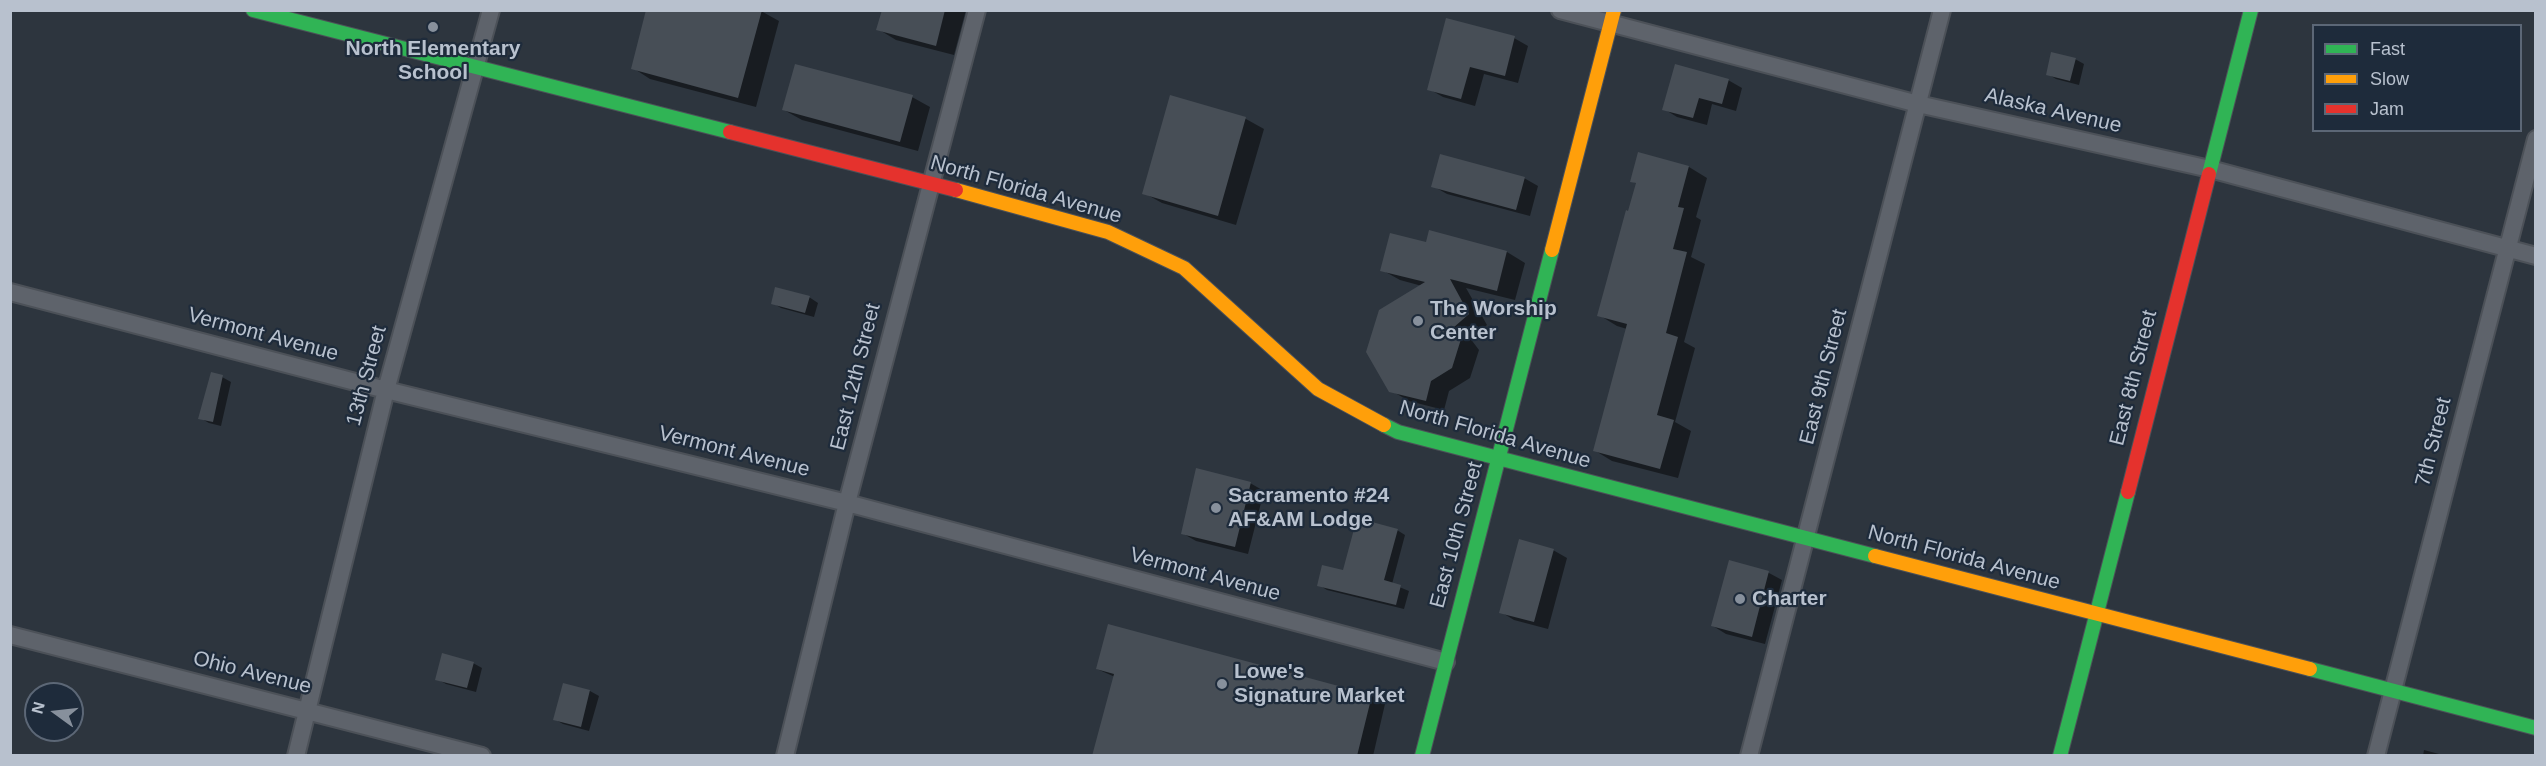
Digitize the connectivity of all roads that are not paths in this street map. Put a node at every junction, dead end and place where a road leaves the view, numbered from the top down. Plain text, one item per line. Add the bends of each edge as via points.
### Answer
1 (253, 10) edge
2 (491, 10) edge
3 (977, 10) edge
4 (1560, 10) edge
5 (1942, 10) edge
6 (2251, 10) edge
7 (1612, 17) edge
8 (477, 66) junction
9 (1918, 104) junction
10 (2535, 139) edge
11 (2210, 169) junction
12 (930, 183) junction
13 (2507, 249) junction
14 (2535, 256) edge
15 (10, 292) edge
16 (386, 390) junction
17 (1498, 460) junction
18 (847, 503) junction
19 (1805, 539) junction
20 (2095, 614) junction
21 (10, 635) edge
22 (1446, 662) junction
23 (2393, 691) junction
24 (308, 711) junction
25 (2535, 728) edge
26 (296, 756) edge
27 (482, 756) edge
28 (785, 756) edge
29 (1422, 756) edge
30 (1749, 756) edge
31 (2061, 756) edge
32 (2376, 756) edge

1 - 8 main road, North Florida Avenue
2 - 8 street, 13th Street
3 - 12 street, East 12th Street
4 - 7 street, Alaska Avenue
5 - 9 street, East 9th Street
6 - 11 main road, East 8th Street
7 - 9 street, Alaska Avenue
7 - 17 main road, East 10th Street
8 - 12 main road, North Florida Avenue
8 - 16 street, 13th Street
9 - 11 street, Alaska Avenue
9 - 19 street, East 9th Street
10 - 13 street, 7th Street
11 - 13 street, Alaska Avenue
11 - 20 main road, East 8th Street
12 - 17 main road, North Florida Avenue via 1108,232 1184,268 1318,389 1398,432
12 - 18 street, East 12th Street
13 - 14 street, Alaska Avenue
13 - 23 street, 7th Street
15 - 16 street, Vermont Avenue
16 - 18 street, Vermont Avenue
16 - 24 street, 13th Street
17 - 19 main road, North Florida Avenue
17 - 22 main road, East 10th Street
18 - 22 street, Vermont Avenue
18 - 28 street, East 12th Street
19 - 20 main road, North Florida Avenue
19 - 30 street, East 9th Street
20 - 23 main road, North Florida Avenue
20 - 31 main road, East 8th Street
21 - 24 street, Ohio Avenue
22 - 29 main road, East 10th Street
23 - 25 main road, North Florida Avenue
23 - 32 street, 7th Street
24 - 26 street, 13th Street
24 - 27 street, Ohio Avenue

